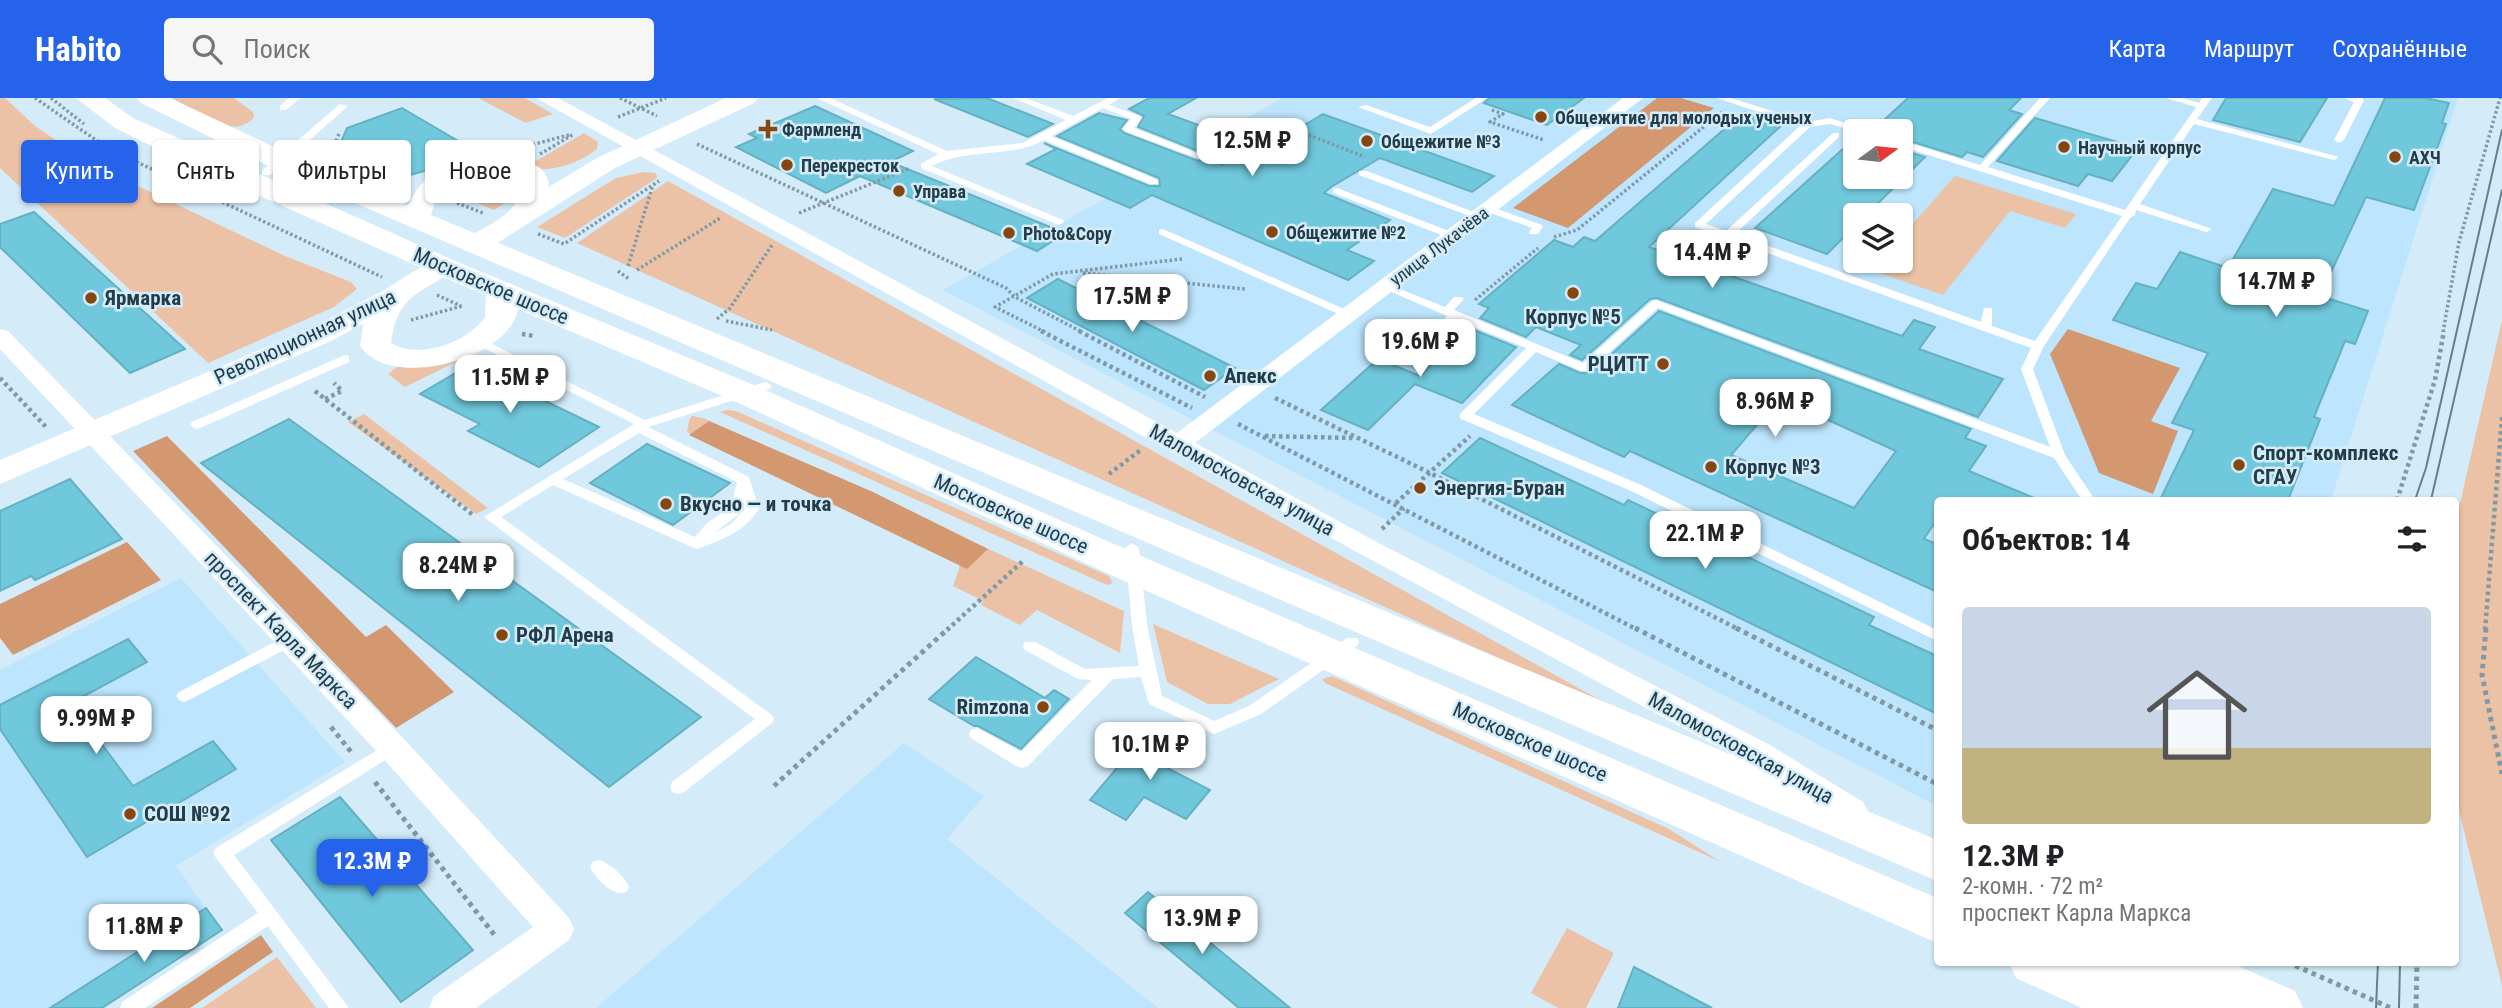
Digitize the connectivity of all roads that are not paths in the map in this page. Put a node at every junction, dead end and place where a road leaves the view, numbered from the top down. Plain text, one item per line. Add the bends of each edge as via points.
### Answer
1 (89, 98) edge
2 (115, 98) edge
3 (150, 98) edge
4 (292, 98) edge
5 (545, 98) edge
6 (822, 98) edge
7 (1018, 98) edge
8 (1115, 98) edge
9 (1634, 98) edge
10 (1722, 98) edge
11 (2045, 98) edge
12 (2171, 98) edge
13 (2349, 98) edge
14 (731, 100) edge
15 (1478, 101) edge
16 (2205, 102) edge
17 (1101, 105) junction
18 (343, 106) dead end
19 (1363, 107) dead end
20 (283, 108) dead end
21 (1074, 120) junction
22 (2192, 121) junction
23 (1807, 125) junction
24 (1843, 125) edge
25 (1836, 135) dead end
26 (1043, 136) junction
27 (304, 140) edge
28 (2339, 140) dead end
29 (1913, 147) edge
30 (635, 148) junction
31 (946, 154) junction
32 (1202, 156) road end
33 (2334, 157) dead end
34 (273, 167) joint
35 (1982, 168) junction
36 (1363, 173) dead end
37 (1154, 182) dead end
38 (1337, 191) dead end
39 (1385, 195) junction
40 (357, 203) edge
41 (2133, 211) junction
42 (1484, 212) junction
43 (530, 222) junction
44 (1059, 222) dead end
45 (415, 228) junction
46 (2207, 229) dead end
47 (1163, 232) dead end
48 (1534, 232) dead end
49 (1728, 235) junction
50 (1453, 236) junction
51 (464, 245) junction
52 (500, 282) junction
53 (1386, 287) junction
54 (391, 298) junction
55 (1458, 299) dead end
56 (1988, 310) dead end
57 (1450, 314) junction
58 (1349, 315) junction
59 (1986, 328) junction
60 (0, 336) edge
61 (478, 341) junction
62 (1425, 344) dead end
63 (2038, 346) junction
64 (1533, 348) junction
65 (345, 359) dead end
66 (755, 389) junction
67 (196, 425) dead end
68 (640, 426) junction
69 (94, 433) junction
70 (1177, 445) junction
71 (2059, 455) junction
72 (0, 473) edge
73 (553, 480) junction
74 (2087, 497) edge
75 (1133, 559) junction
76 (1934, 635) edge
77 (290, 640) junction
78 (1030, 646) dead end
79 (1343, 649) junction
80 (1146, 671) junction
81 (1110, 673) junction
82 (184, 696) dead end
83 (977, 734) dead end
84 (392, 747) junction
85 (678, 787) dead end
86 (1934, 864) edge
87 (599, 867) dead end
88 (620, 887) dead end
89 (270, 915) junction
90 (1934, 920) edge
91 (2043, 966) edge
92 (2106, 966) edge
93 (2181, 966) edge
94 (129, 1008) edge
95 (340, 1008) edge
96 (447, 1008) edge
97 (2138, 1008) edge
98 (2203, 1008) edge
99 (2277, 1008) edge

1 - 51 main road, Московское шоссе via 124,123
2 - 34 main road, Московское шоссе via 168,127
3 - 34 main road, Московское шоссе
4 - 20 lane
5 - 30 street, Маломосковская улица
6 - 31 lane
7 - 21 lane
8 - 17 lane
9 - 42 street, улица Лукачёва
10 - 23 lane
11 - 35 lane
12 - 16 lane
13 - 28 lane via 2359,100
14 - 30 main road, Революционная улица
15 - 19 lane via 1431,131
16 - 22 lane
17 - 21 lane
17 - 32 lane via 1137,118 1128,129
18 - 27 lane
21 - 26 lane
22 - 33 lane
22 - 41 lane
23 - 24 lane via 1830,121
23 - 49 lane via 1699,225
25 - 49 lane
26 - 31 lane via 1025,146
26 - 37 lane
29 - 35 lane
30 - 43 main road, Революционная улица via 606,163
30 - 70 street, Маломосковская улица via 781,239
31 - 44 lane via 924,166
35 - 41 lane
36 - 39 lane
38 - 39 lane
39 - 42 lane
39 - 50 lane
40 - 45 main road, Московское шоссе
41 - 46 lane
41 - 63 lane
42 - 48 lane via 1538,228
42 - 50 street, улица Лукачёва
43 - 45 main road via 536,177 518,167 495,166 461,173 429,192
43 - 51 main road, Революционная улица
45 - 51 main road, Московское шоссе
47 - 58 lane
49 - 59 lane
50 - 53 street, улица Лукачёва
51 - 52 main road, Московское шоссе
51 - 54 main road, Революционная улица
51 - 86 main road, Московское шоссе
52 - 61 main road via 500,318
52 - 66 main road, Московское шоссе
53 - 57 lane
53 - 58 street, улица Лукачёва
54 - 61 main road via 375,335 375,346 383,354 421,359
54 - 69 main road, Революционная улица via 320,335
55 - 57 lane
56 - 59 lane
57 - 62 lane
57 - 64 lane
58 - 70 street, улица Лукачёва via 1253,388 1214,411
59 - 63 lane
60 - 69 street, проспект Карла Маркса
61 - 68 lane
63 - 71 lane via 2027,369
64 - 71 lane via 1585,368 1656,303
64 - 76 lane via 1466,415 1634,487
65 - 67 lane
66 - 68 lane
66 - 75 main road, Московское шоссе
68 - 73 lane
68 - 73 lane via 744,480 751,509 746,519 726,535 697,544
69 - 72 main road, Революционная улица
69 - 77 street, проспект Карла Маркса
70 - 86 street, Маломосковская улица via 1759,754
71 - 74 lane
73 - 85 lane via 491,517 766,719
75 - 79 main road, Московское шоссе
75 - 80 lane
77 - 82 lane
77 - 84 street, проспект Карла Маркса
78 - 81 lane via 1083,675
79 - 80 lane via 1255,710 1214,728 1155,699
79 - 86 main road, Московское шоссе
79 - 90 main road, Московское шоссе
80 - 81 lane
81 - 83 lane via 1022,761
84 - 89 lane via 222,853
84 - 96 street, проспект Карла Маркса via 557,929
87 - 88 lane
89 - 94 lane
89 - 95 lane
91 - 97 main road
92 - 98 main road
93 - 99 main road

